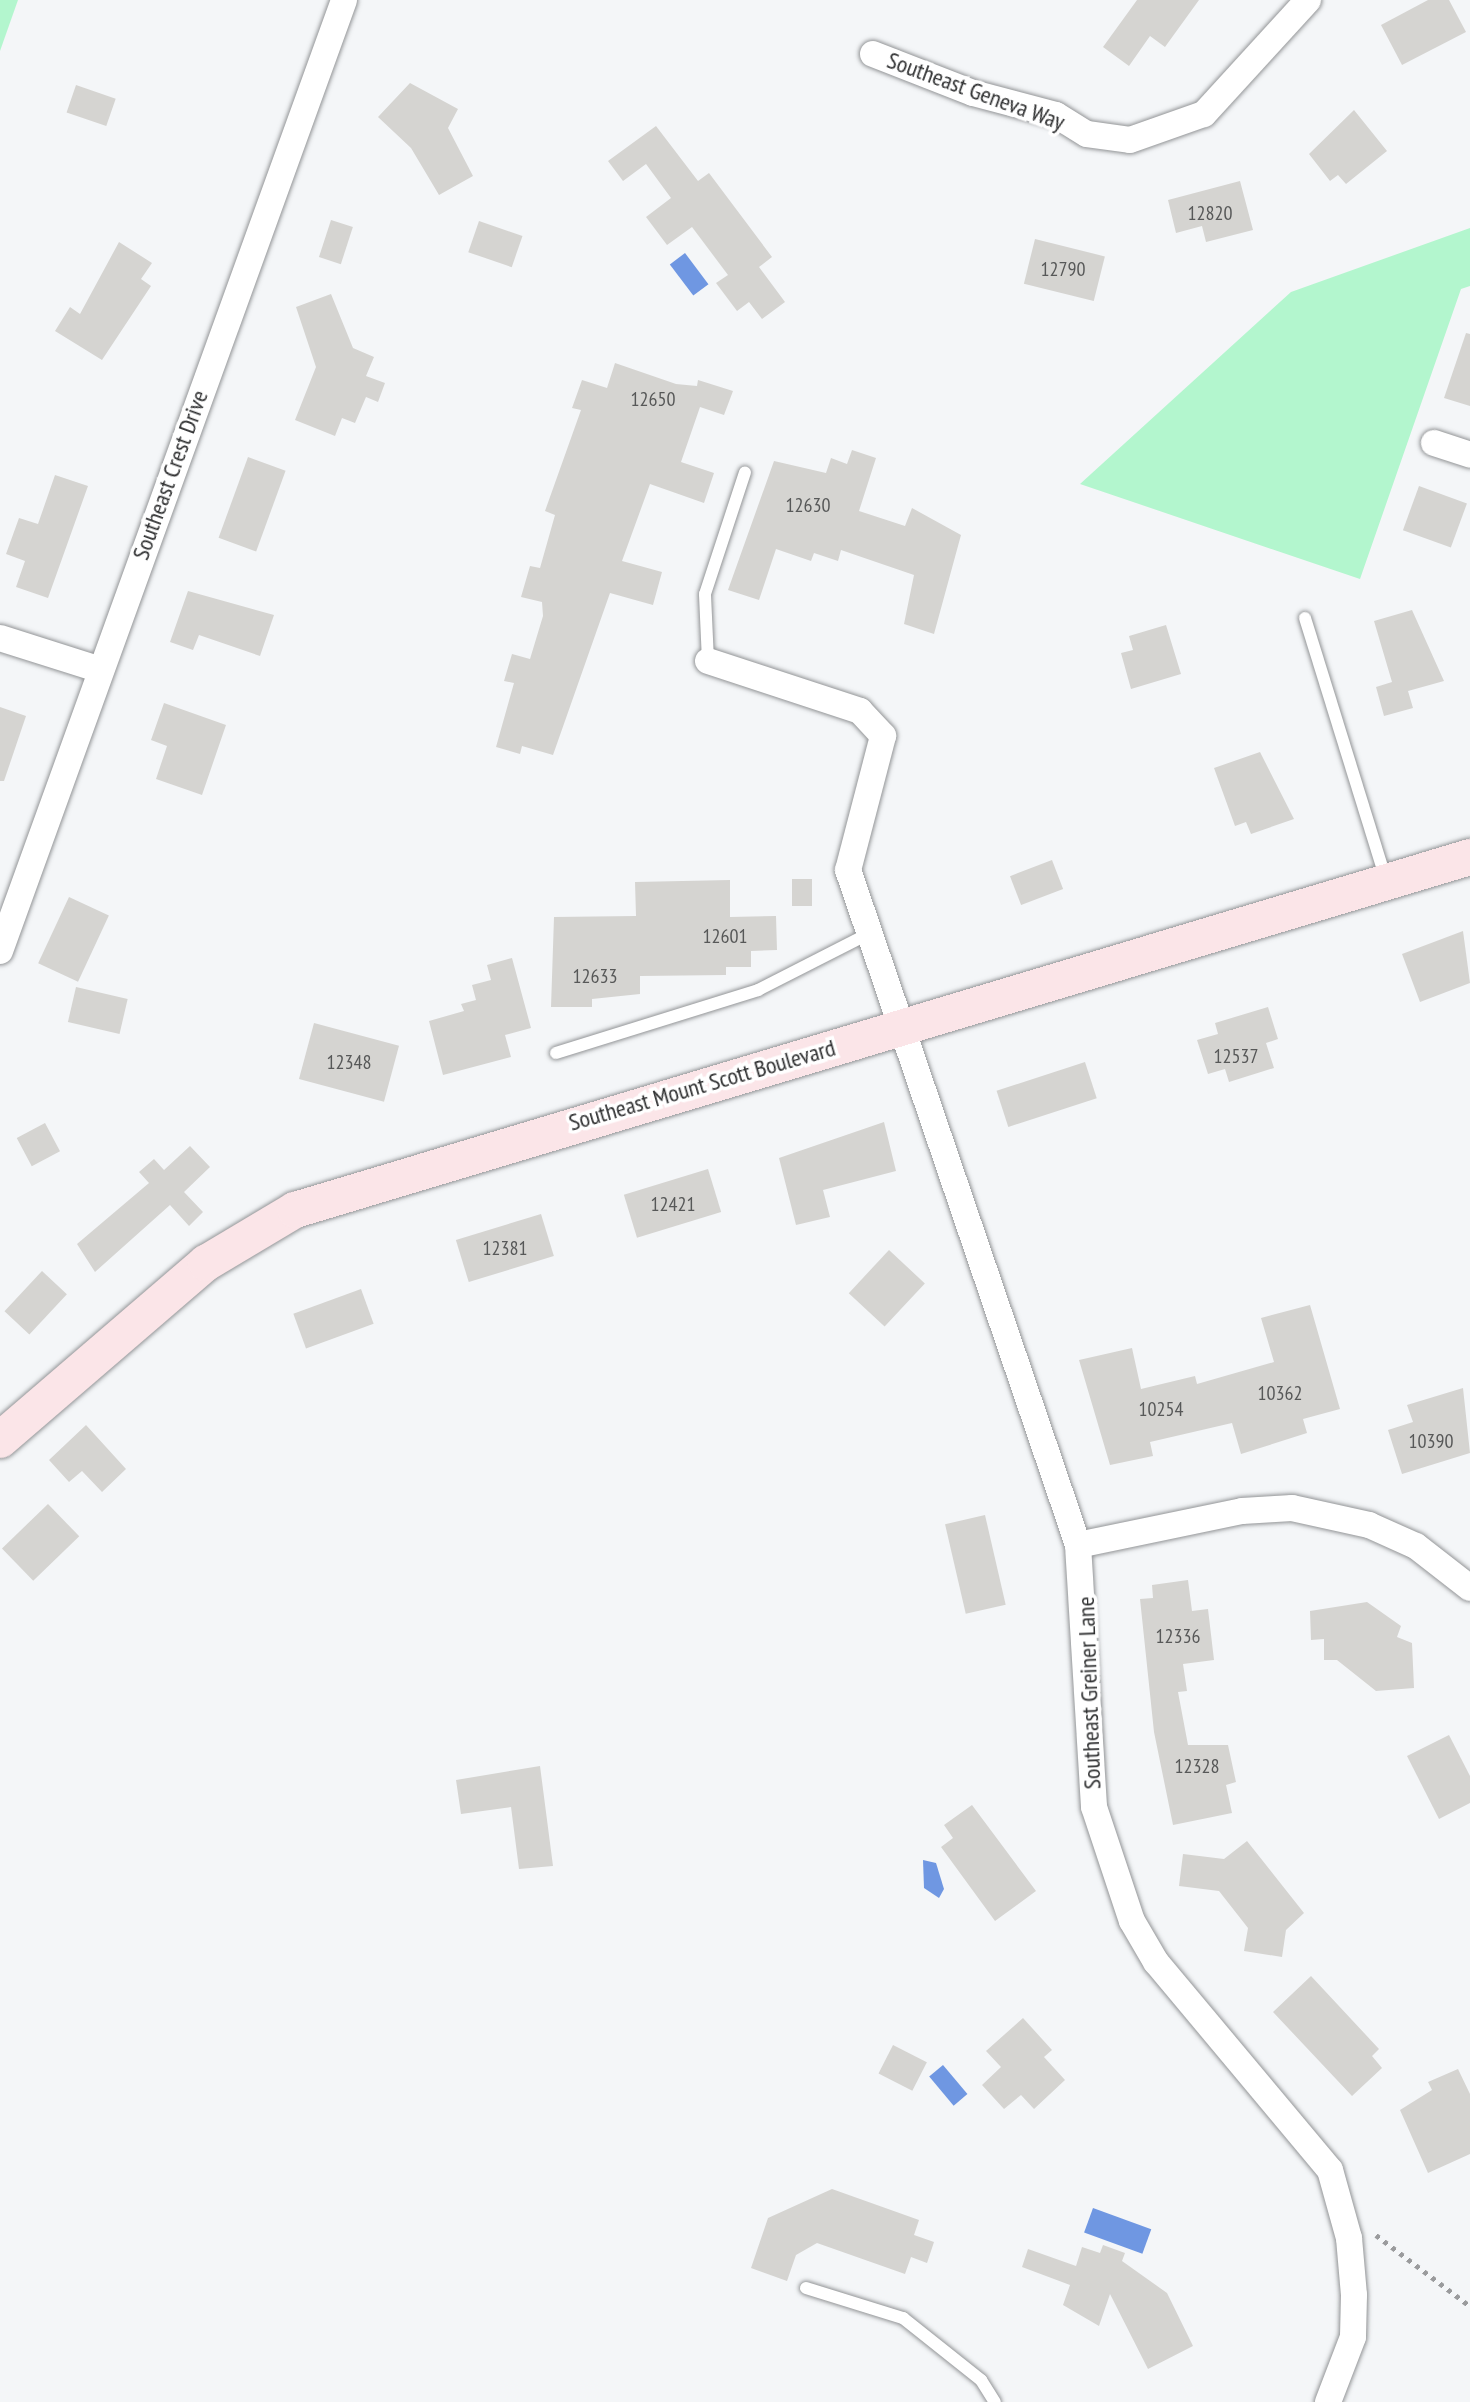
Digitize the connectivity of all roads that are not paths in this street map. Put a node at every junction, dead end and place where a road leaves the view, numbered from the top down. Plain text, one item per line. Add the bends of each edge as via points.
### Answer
1 (344, 0) edge
2 (1308, 0) edge
3 (873, 54) dead end
4 (1434, 443) dead end
5 (1470, 455) edge
6 (745, 472) dead end
7 (1305, 618) dead end
8 (0, 638) edge
9 (708, 661) joint
10 (98, 669) junction
11 (1470, 857) edge
12 (1387, 882) junction
13 (866, 935) junction
14 (0, 951) edge
15 (898, 1027) junction
16 (556, 1053) dead end
17 (0, 1440) edge
18 (1078, 1545) junction
19 (1467, 1580) edge
20 (806, 2288) dead end
21 (995, 2402) edge
22 (1328, 2402) edge

1 - 10 street, Southeast Crest Drive
2 - 3 street, Southeast Geneva Way via 1204,114 1130,140 1087,134 1056,115 973,93
4 - 5 street
6 - 9 lane via 705,594
7 - 12 lane
8 - 10 street
9 - 13 street, Southeast Greiner Lane via 860,711 878,724 882,746 848,870
10 - 14 street, Southeast Crest Drive
11 - 12 main road, Southeast Mount Scott Boulevard
12 - 15 main road, Southeast Mount Scott Boulevard
13 - 15 street, Southeast Greiner Lane
13 - 16 lane via 758,990
15 - 17 main road, Southeast Mount Scott Boulevard via 393,1176 265,1224 206,1263
15 - 18 street, Southeast Greiner Lane
18 - 19 street via 1242,1511 1292,1508 1369,1525
18 - 22 street, Southeast Greiner Lane via 1094,1807 1132,1921 1188,2006 1330,2170 1342,2204 1353,2337
20 - 21 lane via 903,2318 981,2380

